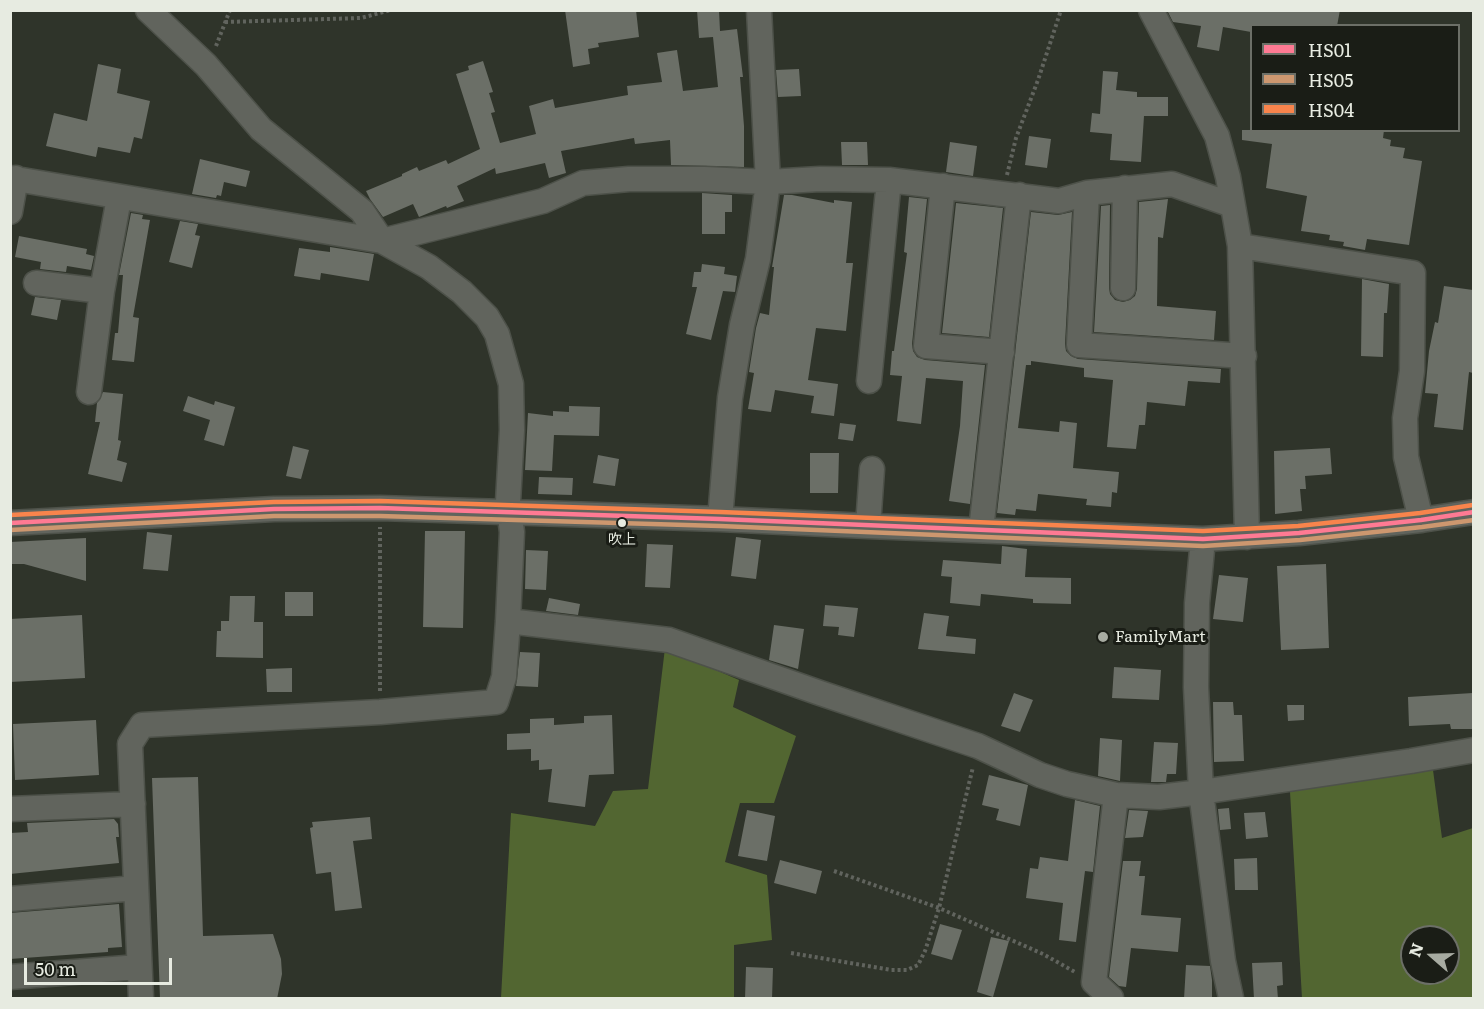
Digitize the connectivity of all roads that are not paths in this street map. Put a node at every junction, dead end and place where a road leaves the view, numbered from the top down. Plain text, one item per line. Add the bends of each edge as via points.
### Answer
1 (148, 10) edge
2 (759, 10) edge
3 (1151, 10) edge
4 (13, 178) edge
5 (889, 180) junction
6 (768, 182) junction
7 (943, 186) junction
8 (1125, 188) junction
9 (1087, 193) junction
10 (1011, 194) junction
11 (119, 198) junction
12 (1232, 205) junction
13 (10, 212) edge
14 (382, 241) junction
15 (1240, 246) junction
16 (36, 283) dead end
17 (1123, 288) dead end
18 (102, 291) junction
19 (1002, 352) junction
20 (1244, 356) junction
21 (869, 381) dead end
22 (88, 392) dead end
23 (872, 469) dead end
24 (1473, 512) edge
25 (511, 513) junction
26 (720, 519) junction
27 (1421, 520) junction
28 (10, 523) edge
29 (868, 526) junction
30 (981, 530) junction
31 (1246, 537) junction
32 (1203, 539) junction
33 (508, 621) junction
34 (1473, 750) edge
35 (1201, 792) junction
36 (1116, 795) junction
37 (133, 804) junction
38 (10, 809) edge
39 (136, 888) junction
40 (10, 899) edge
41 (139, 967) junction
42 (10, 976) edge
43 (1102, 991) edge
44 (141, 999) edge
45 (1232, 999) edge

1 - 14 street via 206,65 261,129 362,212
2 - 6 street
3 - 12 street via 1217,135
4 - 11 street
4 - 13 street
5 - 6 street
5 - 7 street
5 - 21 street
6 - 14 street via 629,179 583,183 543,201
6 - 26 street via 758,259 729,398
7 - 10 street
7 - 19 street via 926,346
8 - 9 street
8 - 12 street via 1172,184
8 - 17 street
9 - 10 street via 1059,201
9 - 20 street via 1079,345
10 - 19 street
11 - 14 street
11 - 18 street
12 - 15 street
14 - 25 street via 429,267 462,292 487,317 497,334 511,384
15 - 20 street
15 - 27 street via 1413,273 1412,370 1405,418 1407,457
16 - 18 street
18 - 22 street
19 - 30 street
20 - 31 street
23 - 29 street
24 - 27 street
25 - 26 street
25 - 28 street via 380,508 274,510
25 - 33 street
26 - 29 street
27 - 31 street
29 - 30 street
30 - 32 street
31 - 32 street
32 - 35 street via 1196,687
33 - 36 street via 669,640 978,746 1040,775
33 - 37 street via 504,677 496,702 142,724 130,744
34 - 35 street
35 - 36 street via 1160,798
35 - 45 street via 1223,961
36 - 43 street
37 - 38 street
37 - 39 street
39 - 40 street
39 - 41 street
41 - 42 street
41 - 44 street

